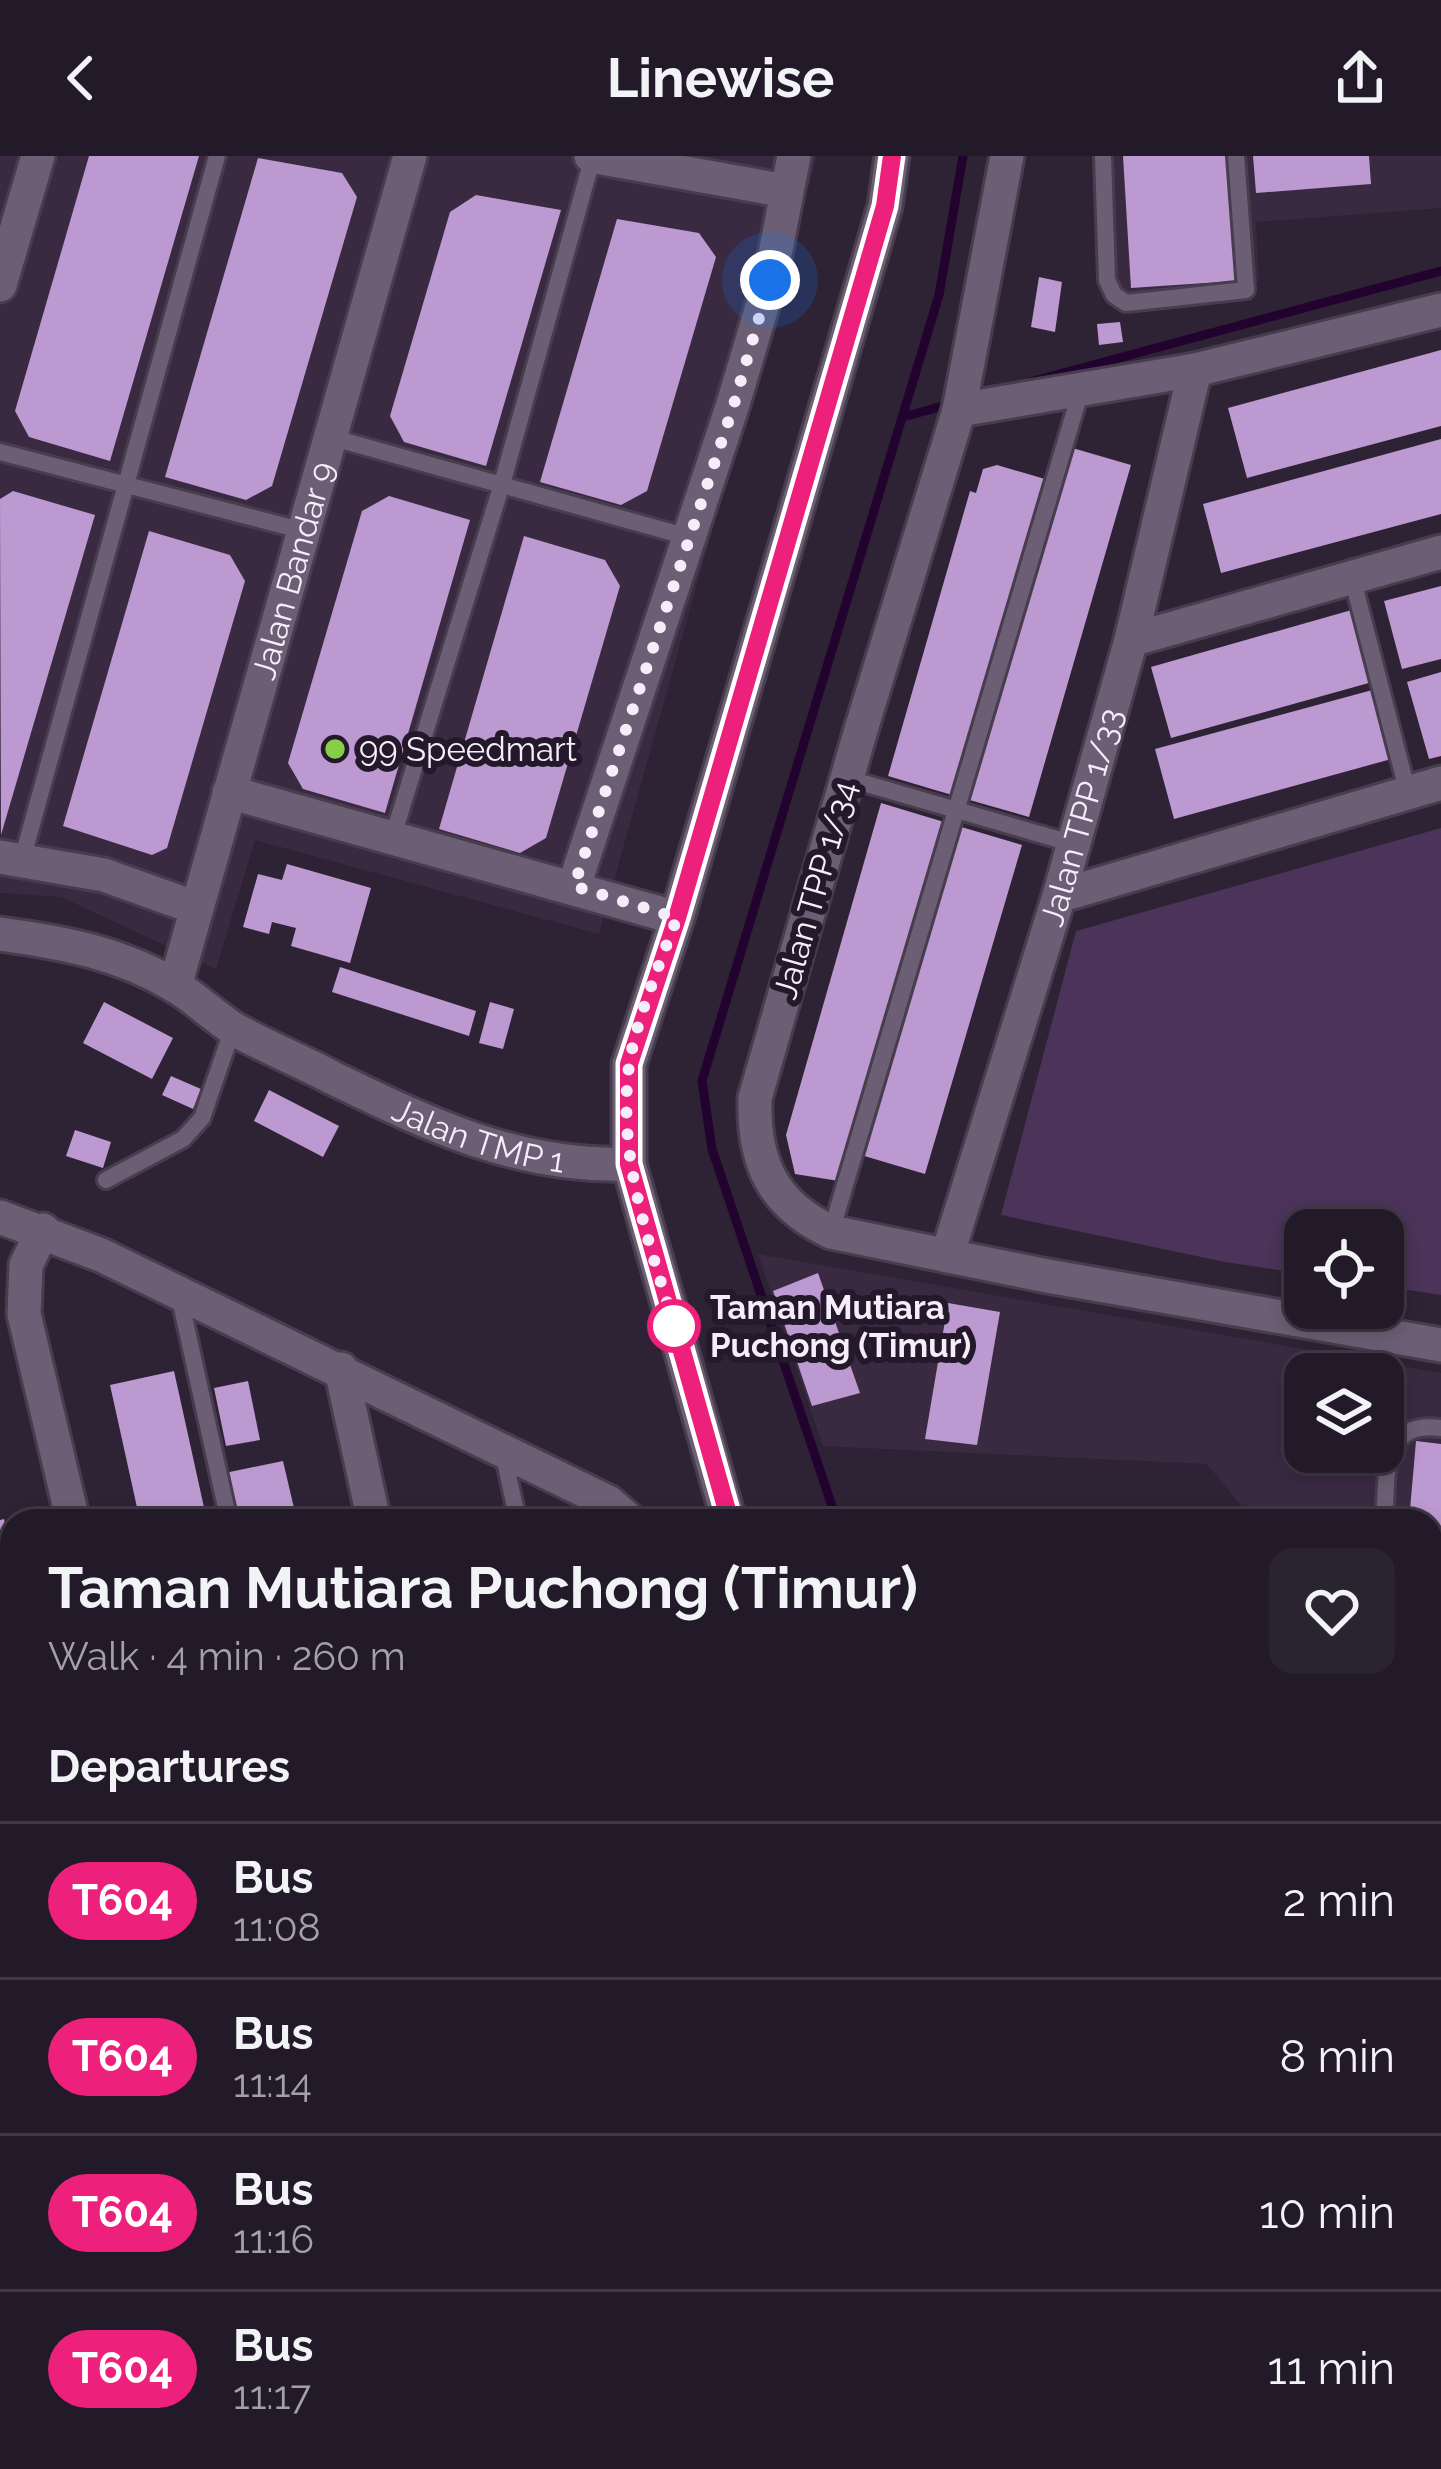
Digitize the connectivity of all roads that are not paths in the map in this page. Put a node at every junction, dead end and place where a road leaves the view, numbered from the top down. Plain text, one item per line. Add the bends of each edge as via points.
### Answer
1 (38, 156) edge
2 (217, 156) edge
3 (410, 156) edge
4 (592, 156) edge
5 (794, 156) edge
6 (892, 156) edge
7 (1007, 156) edge
8 (1103, 156) edge
9 (1236, 156) edge
10 (786, 191) junction
11 (0, 285) edge
12 (1441, 310) edge
13 (1196, 370) junction
14 (1081, 389) junction
15 (959, 410) junction
16 (330, 437) junction
17 (0, 452) edge
18 (126, 484) junction
19 (502, 484) junction
20 (304, 531) junction
21 (688, 536) junction
22 (1441, 552) edge
23 (1352, 577) junction
24 (1131, 640) junction
25 (846, 778) junction
26 (1441, 783) edge
27 (230, 792) junction
28 (1408, 793) junction
29 (956, 810) junction
30 (393, 836) junction
31 (1074, 844) junction
32 (11, 858) edge
33 (574, 886) junction
34 (1059, 896) junction
35 (196, 908) junction
36 (677, 918) junction
37 (0, 934) edge
38 (175, 986) junction
39 (233, 1028) junction
40 (629, 1164) junction
41 (106, 1180) dead end
42 (0, 1216) edge
43 (43, 1230) junction
44 (831, 1232) junction
45 (947, 1256) junction
46 (179, 1294) junction
47 (1441, 1345) edge
48 (341, 1369) junction
49 (1441, 1428) edge
50 (502, 1449) junction
51 (70, 1509) edge
52 (226, 1509) edge
53 (371, 1509) edge
54 (515, 1509) edge
55 (613, 1509) edge
56 (727, 1509) edge
57 (1385, 1509) edge

1 - 11 street
2 - 18 lane
3 - 16 street, Jalan Bandar 9
4 - 10 street
4 - 19 lane
5 - 10 street
6 - 36 street via 885,206
7 - 15 street, Jalan TPP 1/34
8 - 9 lane via 1106,280 1126,303 1246,290
10 - 21 street via 770,280
12 - 13 street
13 - 14 street
13 - 24 street, Jalan TPP 1/33
14 - 15 street
14 - 29 lane
15 - 25 street, Jalan TPP 1/34
16 - 19 lane
16 - 20 street, Jalan Bandar 9
17 - 18 lane
18 - 20 lane
18 - 32 lane
19 - 21 lane
19 - 30 lane
20 - 27 street, Jalan Bandar 9
21 - 33 street
22 - 23 street
23 - 24 street
23 - 28 lane
24 - 31 street, Jalan TPP 1/33
25 - 29 lane
25 - 44 street, Jalan TPP 1/34 via 754,1113 775,1190 801,1218
26 - 28 street
27 - 30 street
27 - 35 street, Jalan Bandar 9
28 - 34 street
29 - 31 lane
29 - 44 lane
30 - 33 street
31 - 34 street, Jalan TPP 1/33
32 - 35 street via 104,875
33 - 36 street
34 - 45 street, Jalan TPP 1/33
35 - 38 street, Jalan Bandar 9
36 - 40 street via 629,1064
37 - 38 street, Jalan TMP 1 via 119,958
38 - 39 street, Jalan TMP 1
39 - 40 street, Jalan TMP 1 via 422,1121 503,1151
39 - 41 lane via 202,1118 183,1138
40 - 56 street
42 - 43 street
43 - 46 street
43 - 51 street via 26,1265 24,1315
44 - 45 street, Jalan TPP 1/34
45 - 47 street, Jalan TPP 1/34
46 - 48 street
46 - 52 lane
48 - 50 street
48 - 53 street
49 - 57 lane via 1406,1431 1392,1447
50 - 54 lane
50 - 55 street

